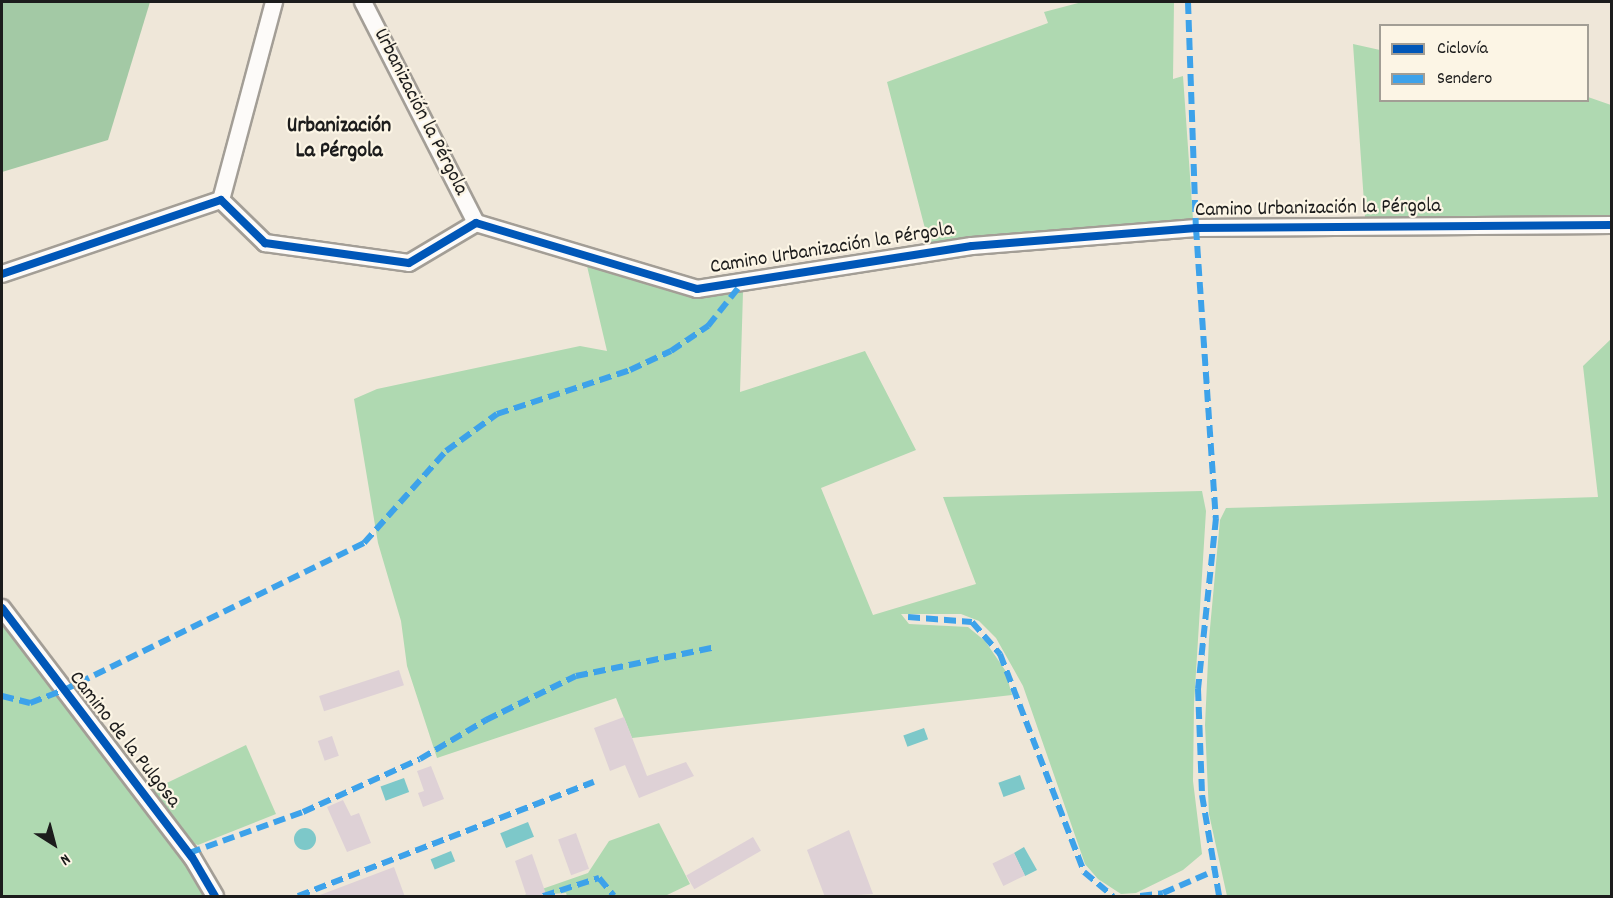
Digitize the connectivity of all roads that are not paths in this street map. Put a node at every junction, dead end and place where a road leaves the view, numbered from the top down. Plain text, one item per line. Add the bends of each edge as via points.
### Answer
1 (274, 2) edge
2 (363, 2) edge
3 (220, 200) junction
4 (476, 223) junction
5 (1611, 225) edge
6 (2, 274) edge
7 (2, 608) edge
8 (215, 897) edge

1 - 3 street
2 - 4 street, Urbanización la Pérgola
3 - 4 street via 265,243 409,263
3 - 6 street
4 - 5 street, Camino Urbanización la Pérgola via 697,289 972,246 1197,228
7 - 8 street, Camino de la Pulgosa via 192,857

